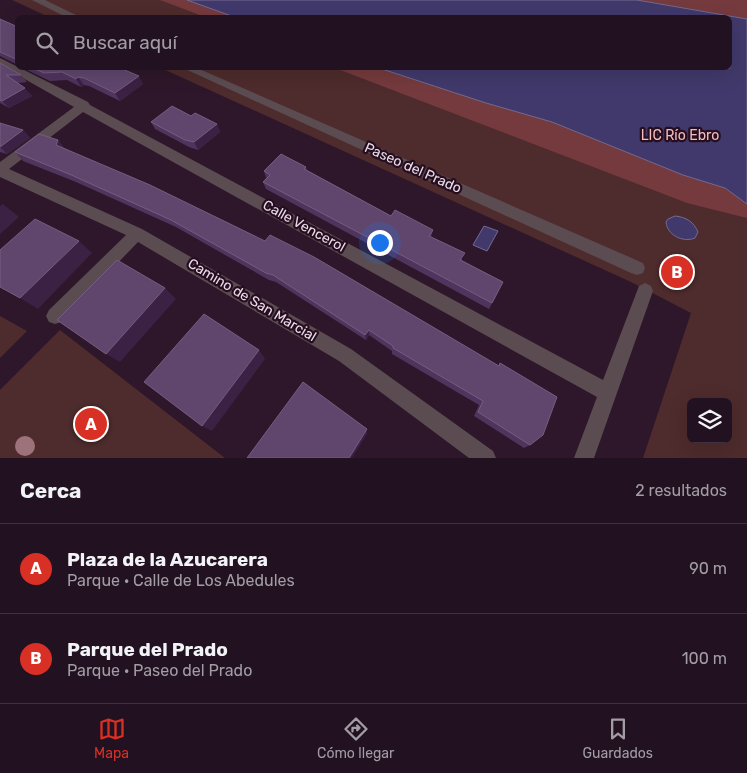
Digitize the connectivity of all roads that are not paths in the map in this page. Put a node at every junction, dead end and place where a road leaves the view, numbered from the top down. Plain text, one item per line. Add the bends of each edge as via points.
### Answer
1 (37, 0) edge
2 (70, 15) edge
3 (0, 61) edge
4 (15, 69) edge
5 (17, 70) edge
6 (193, 70) edge
7 (84, 105) junction
8 (0, 170) edge
9 (137, 233) junction
10 (637, 268) dead end
11 (645, 291) dead end
12 (55, 316) dead end
13 (608, 393) junction
14 (486, 458) edge
15 (584, 458) edge

1 - 2 street
3 - 4 street, Calle Vencerol
5 - 7 street, Calle Vencerol
6 - 10 street, Paseo del Prado
7 - 8 street
7 - 13 street, Calle Vencerol
8 - 9 street, Camino de San Marcial
9 - 12 street
9 - 14 street, Camino de San Marcial via 345,355
11 - 13 street
13 - 15 street

